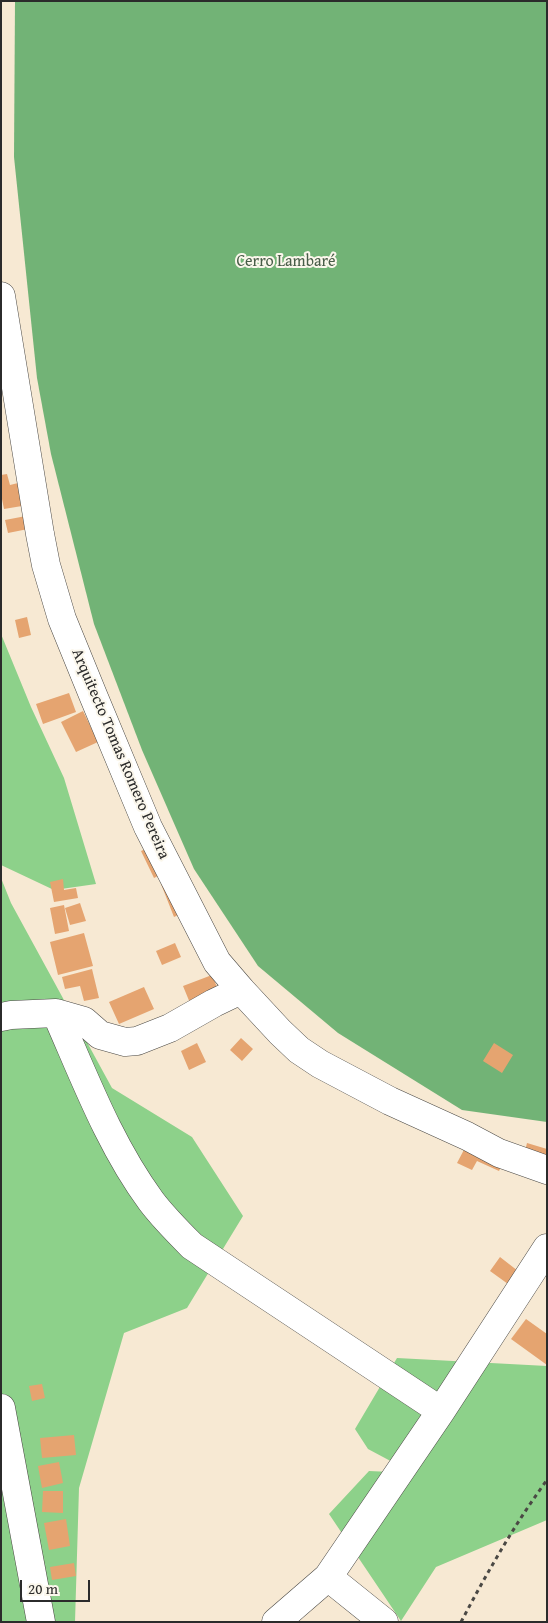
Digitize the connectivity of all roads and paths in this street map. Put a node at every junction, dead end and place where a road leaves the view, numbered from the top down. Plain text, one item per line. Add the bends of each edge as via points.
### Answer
1 (1, 296) edge
2 (240, 990) junction
3 (56, 1013) junction
4 (1, 1017) edge
5 (547, 1170) edge
6 (547, 1248) edge
7 (1, 1408) edge
8 (441, 1411) junction
9 (547, 1480) edge
10 (328, 1577) junction
11 (41, 1622) edge
12 (276, 1622) edge
13 (384, 1622) edge
14 (461, 1622) edge

1 - 2 street, Arquitecto Tomas Romero Pereira via 40,534 62,619 148,826 217,962
2 - 3 street via 170,1028 137,1041 125,1042 100,1035 84,1022
2 - 5 street, Arquitecto Tomas Romero Pereira via 280,1032 320,1064 499,1153
3 - 4 street
3 - 8 street via 92,1097 126,1164 167,1221 192,1246
6 - 8 street
7 - 11 street
8 - 10 street
9 - 14 path via 512,1530
10 - 12 street
10 - 13 street

